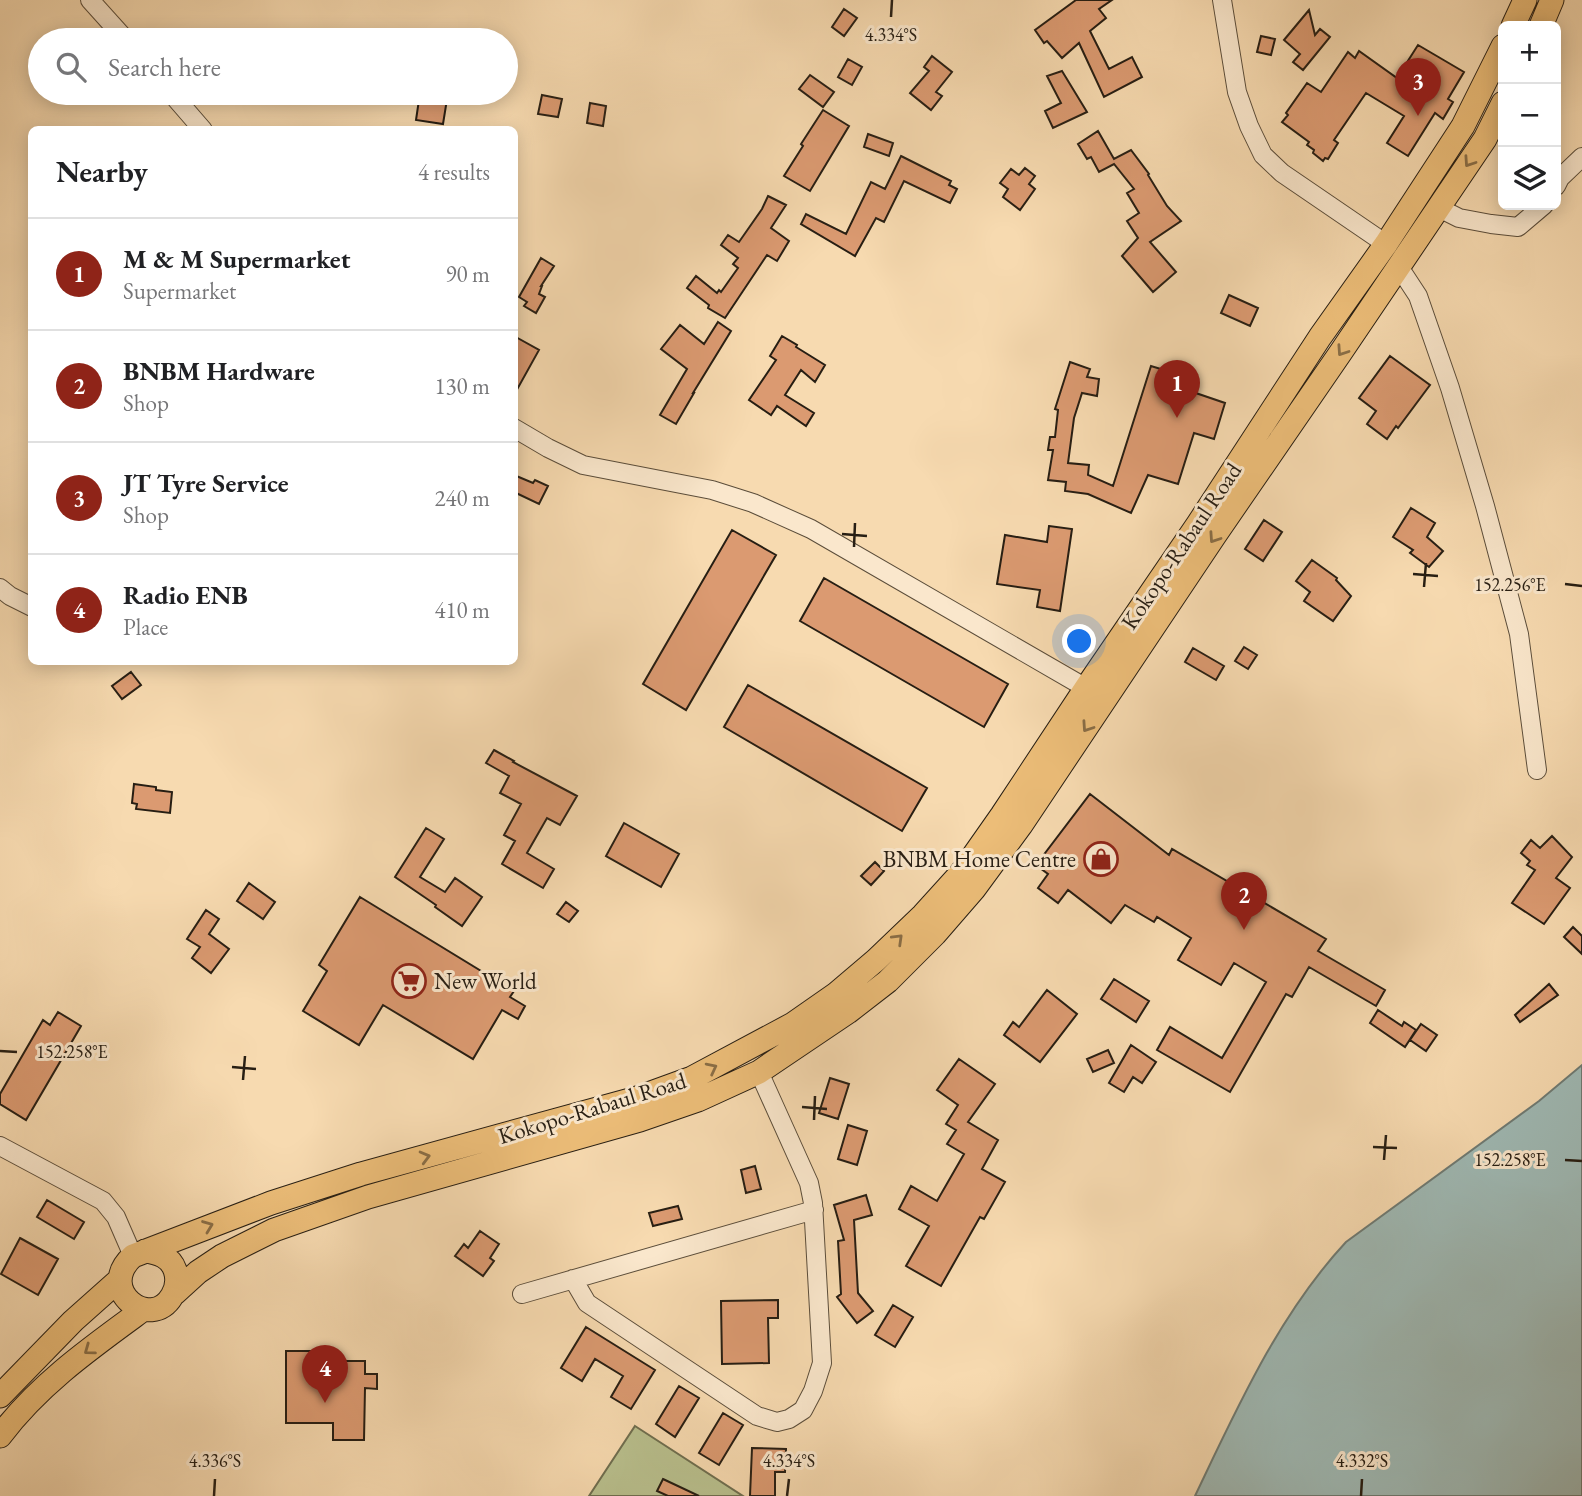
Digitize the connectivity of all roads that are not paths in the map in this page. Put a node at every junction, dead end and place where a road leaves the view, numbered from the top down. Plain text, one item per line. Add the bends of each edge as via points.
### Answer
1 (90, 0) edge
2 (1223, 0) edge
3 (1525, 0) edge
4 (1552, 0) edge
5 (1515, 21) edge
6 (1543, 21) edge
7 (114, 28) edge
8 (1498, 56) edge
9 (181, 105) edge
10 (1498, 113) edge
11 (200, 126) edge
12 (1582, 157) edge
13 (1561, 177) edge
14 (1439, 208) junction
15 (1538, 210) edge
16 (1386, 244) junction
17 (1399, 267) junction
18 (518, 430) edge
19 (0, 588) edge
20 (28, 605) edge
21 (1086, 688) junction
22 (1537, 770) dead end
23 (759, 1072) junction
24 (0, 1146) edge
25 (814, 1210) junction
26 (139, 1254) junction
27 (573, 1279) junction
28 (119, 1280) junction
29 (175, 1293) junction
30 (522, 1294) dead end
31 (144, 1309) junction
32 (0, 1396) edge
33 (0, 1436) edge

1 - 7 street
2 - 16 street via 1237,92 1263,155
3 - 5 main road
4 - 6 main road
8 - 16 main road, Kokopo-Rabaul Road via 1463,126
9 - 11 street
10 -> 14 main road, Kokopo-Rabaul Road
12 - 13 street
14 - 15 street via 1459,218 1518,227
14 - 17 main road, Kokopo-Rabaul Road
16 - 21 main road, Kokopo-Rabaul Road
17 - 22 street via 1418,296 1485,506 1519,634
17 -> 23 main road, Kokopo-Rabaul Road via 974,890 888,981
18 - 21 street via 583,465 712,490 811,528
19 - 20 street
26 -> 21 main road, Kokopo-Rabaul Road via 361,1174 637,1098 692,1078 793,1024 876,960 962,872
23 - 25 street via 809,1183
23 - 29 main road, Kokopo-Rabaul Road via 640,1120 380,1194 274,1230 222,1256
24 - 26 street via 103,1201
25 - 27 street
25 - 27 street via 822,1363 803,1410 789,1419 777,1422 740,1406 587,1303
26 - 28 main road via 126,1262
26 - 29 main road via 157,1253 168,1259 175,1269
27 - 30 street
28 - 31 main road via 126,1299
28 - 32 main road
29 - 31 main road via 162,1306
31 -> 33 main road via 46,1385

